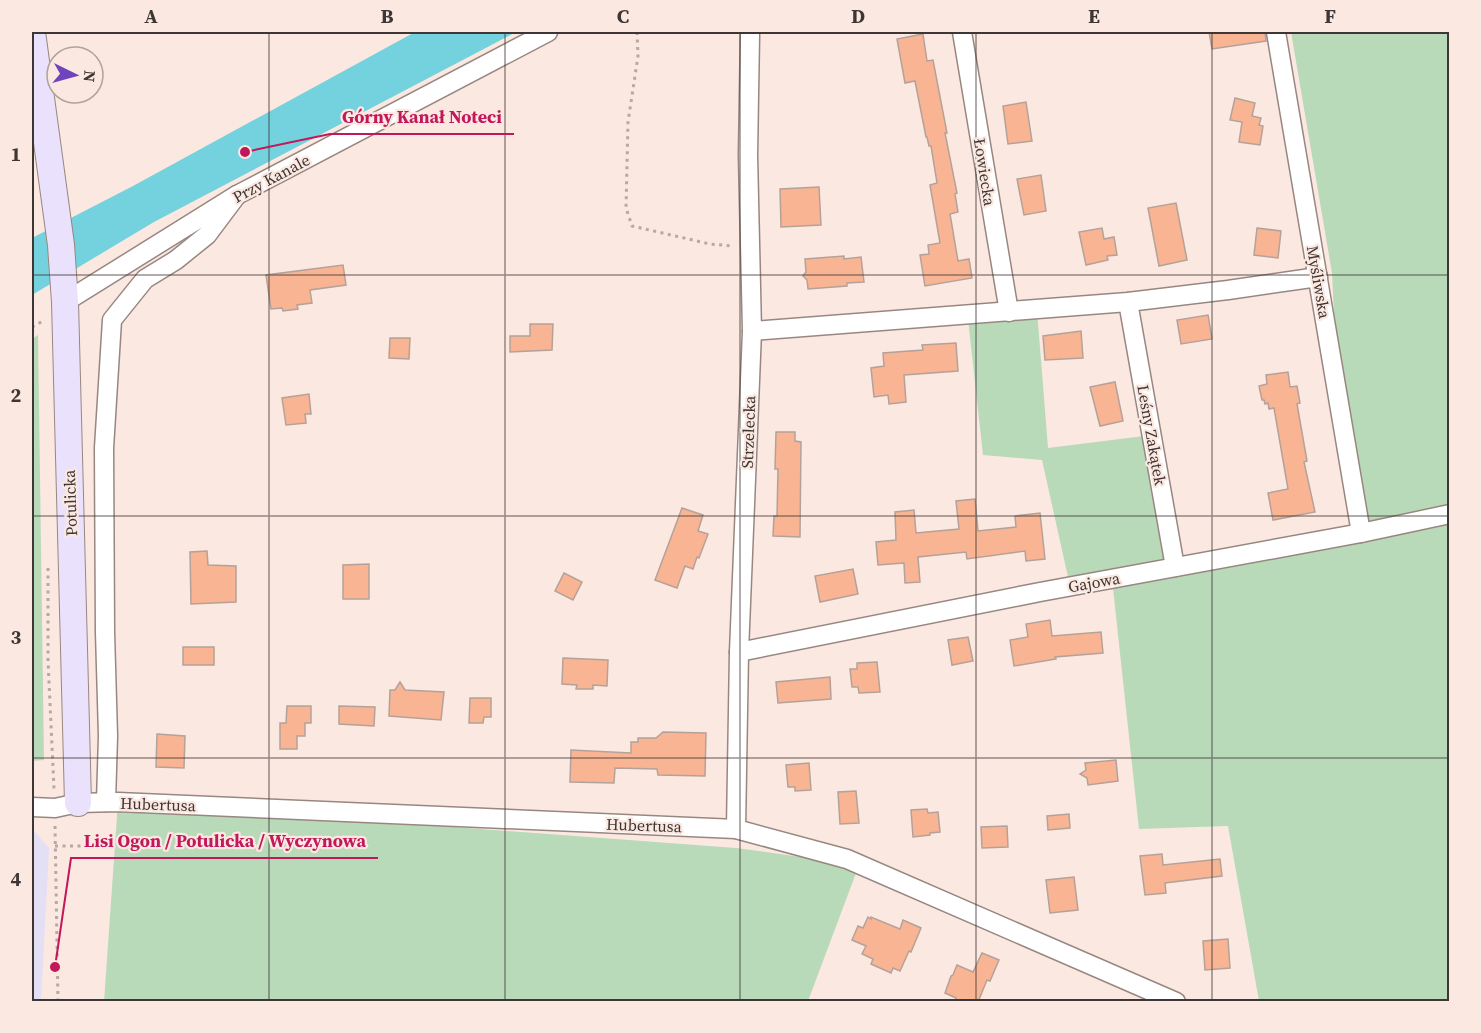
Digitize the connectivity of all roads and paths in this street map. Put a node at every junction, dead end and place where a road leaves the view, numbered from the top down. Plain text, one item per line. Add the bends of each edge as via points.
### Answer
1 (32, 32) edge
2 (548, 32) edge
3 (637, 32) edge
4 (962, 32) edge
5 (1276, 32) edge
6 (750, 35) dead end
7 (237, 195) junction
8 (750, 247) junction
9 (1318, 277) junction
10 (64, 294) junction
11 (1128, 302) junction
12 (1009, 312) junction
13 (45, 320) dead end
14 (32, 327) edge
15 (752, 331) junction
16 (1449, 514) edge
17 (1361, 533) junction
18 (1175, 567) junction
19 (739, 652) junction
20 (52, 761) dead end
21 (106, 802) junction
22 (66, 805) junction
23 (32, 807) edge
24 (736, 829) junction
25 (55, 846) junction
26 (94, 846) dead end
27 (58, 1002) edge
28 (1176, 1002) edge

1 - 10 street, Potulicka via 62,245
2 - 7 street, Przy Kanale
3 - 8 path via 638,56 628,122 626,208 632,226 710,244
4 - 12 street, Łowiecka
5 - 9 street, Myśliwska
6 - 8 street, Strzelecka
7 - 10 street, Przy Kanale
7 - 21 street via 207,236 145,279 112,320 104,448
8 - 15 street, Strzelecka
9 - 11 street
9 - 17 street, Myśliwska
10 - 22 street, Potulicka
11 - 12 street
11 - 18 street, Leśny Zakątek
12 - 15 street
13 - 14 path
15 - 19 street, Strzelecka
16 - 17 street, Gajowa
17 - 18 street, Gajowa
18 - 19 street, Gajowa
19 - 24 street, Strzelecka
20 - 22 path
21 - 22 street, Hubertusa
21 - 24 street, Hubertusa
22 - 23 street, Hubertusa
22 - 25 path
24 - 28 street, Hubertusa via 847,859
25 - 26 path
25 - 27 path

